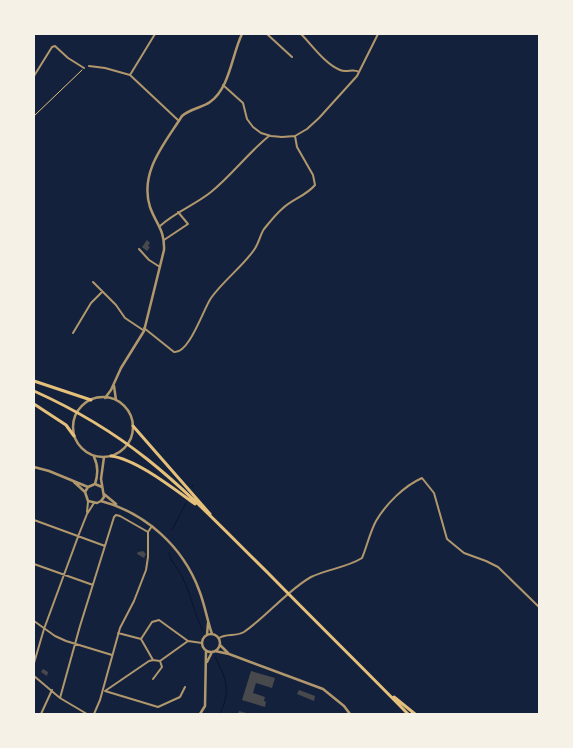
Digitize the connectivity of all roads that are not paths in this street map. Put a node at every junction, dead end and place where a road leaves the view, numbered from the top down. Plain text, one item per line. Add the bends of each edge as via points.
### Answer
1 (155, 34) edge
2 (242, 34) edge
3 (267, 34) edge
4 (301, 34) edge
5 (372, 34) edge
6 (378, 34) edge
7 (376, 38) junction
8 (292, 57) dead end
9 (89, 66) dead end
10 (84, 68) road end
11 (359, 72) junction
12 (130, 75) junction
13 (34, 76) edge
14 (223, 85) junction
15 (179, 121) junction
16 (270, 135) junction
17 (295, 136) junction
18 (177, 212) junction
19 (160, 226) junction
20 (164, 240) junction
21 (139, 248) dead end
22 (160, 267) junction
23 (93, 282) dead end
24 (103, 292) junction
25 (144, 329) junction
26 (73, 333) dead end
27 (34, 381) edge
28 (114, 382) junction
29 (34, 391) edge
30 (105, 398) junction
31 (91, 400) junction
32 (116, 401) junction
33 (34, 404) edge
34 (133, 426) junction
35 (74, 436) junction
36 (94, 456) junction
37 (112, 456) junction
38 (104, 457) junction
39 (34, 468) edge
40 (73, 482) junction
41 (95, 484) junction
42 (88, 487) junction
43 (102, 487) junction
44 (85, 492) junction
45 (104, 494) junction
46 (88, 501) junction
47 (101, 501) junction
48 (94, 503) junction
49 (117, 506) junction
50 (205, 512) junction
51 (87, 514) junction
52 (34, 520) edge
53 (152, 526) junction
54 (222, 528) junction
55 (148, 532) junction
56 (78, 536) junction
57 (105, 546) junction
58 (34, 564) edge
59 (64, 575) junction
60 (93, 585) junction
61 (539, 607) edge
62 (34, 621) edge
63 (208, 622) junction
64 (44, 629) junction
65 (118, 633) junction
66 (212, 634) junction
67 (207, 635) junction
68 (219, 638) junction
69 (141, 639) junction
70 (188, 641) junction
71 (202, 643) junction
72 (75, 644) junction
73 (220, 645) junction
74 (206, 651) junction
75 (214, 652) junction
76 (230, 654) junction
77 (112, 656) junction
78 (153, 660) junction
79 (160, 661) junction
80 (34, 662) edge
81 (207, 664) junction
82 (34, 676) edge
83 (153, 679) dead end
84 (380, 686) junction
85 (185, 687) dead end
86 (52, 690) junction
87 (104, 691) junction
88 (60, 698) junction
89 (79, 710) junction
90 (40, 714) edge
91 (78, 714) edge
92 (87, 714) edge
93 (94, 714) edge
94 (200, 714) edge
95 (350, 714) edge
96 (407, 714) edge
97 (415, 714) edge

1 - 12 street
2 - 14 street
3 - 8 street
4 - 11 street via 337,69
5 - 7 street
6 - 7 street
7 - 11 street
9 - 12 street
10 - 13 street via 55,46
11 - 17 street via 319,118
12 - 15 street
14 - 15 street via 210,102 187,112
14 - 16 street via 242,103 249,124
15 - 19 street via 158,152 149,174 149,205
16 - 17 street
16 - 18 street via 212,191
17 - 25 street via 315,185 309,192 292,200 264,230 255,249 210,300 183,350 174,352
18 - 19 street
18 - 20 street via 188,224
19 - 20 street
20 - 22 street
21 - 22 street
22 - 25 street
23 - 24 street
24 - 25 street via 125,318
24 - 26 street via 91,303
25 - 28 street
27 - 31 main road
28 - 30 street
28 - 32 street
29 - 50 main road via 66,406 122,441 171,479
30 - 31 street
30 - 32 street
31 - 35 street via 78,410 74,419
32 - 34 street via 126,408
33 - 35 main road via 66,425
34 - 37 street via 126,447
34 - 54 main road
35 - 36 street via 80,446
36 - 38 street
36 - 41 street via 97,462
37 - 38 street
37 - 50 main road via 155,476
38 - 43 street
39 - 40 street
40 - 42 street
40 - 44 street
41 - 42 street
41 - 43 street
42 - 44 street
43 - 45 street
44 - 46 street
45 - 47 street
45 - 49 street
46 - 48 street
46 - 51 street
47 - 48 street
47 - 49 street
48 - 51 street
49 - 53 street
50 - 54 main road
51 - 56 street
52 - 56 street
53 - 55 street
53 - 63 street via 170,543 190,570 202,597
54 - 84 main road
55 - 57 street via 116,515
55 - 65 street via 146,570
56 - 57 street
56 - 59 street
57 - 60 street
58 - 59 street
59 - 60 street
59 - 64 street
60 - 72 street
61 - 68 street via 498,567 464,553 447,539 434,492 422,478 411,483 379,517 362,558 311,577 244,632
62 - 64 street
63 - 66 street
63 - 67 street
64 - 72 street
64 - 80 street
65 - 69 street
65 - 77 street
66 - 67 street
66 - 68 street
67 - 71 street
68 - 73 street
69 - 70 street via 156,620
69 - 78 street
70 - 71 street
70 - 79 street
71 - 74 street
72 - 77 street
72 - 88 street
73 - 75 street
73 - 76 street
74 - 75 street
74 - 81 street
75 - 76 street
75 - 81 street
76 - 95 street via 323,689
77 - 87 street
78 - 79 street
78 - 87 street
79 - 83 street via 162,667
81 - 94 street via 205,706
82 - 86 street
84 - 96 main road
84 - 97 main road
85 - 87 street via 180,697 158,707
86 - 88 street
86 - 90 street
87 - 93 street
88 - 89 street
89 - 91 street
89 - 92 street

